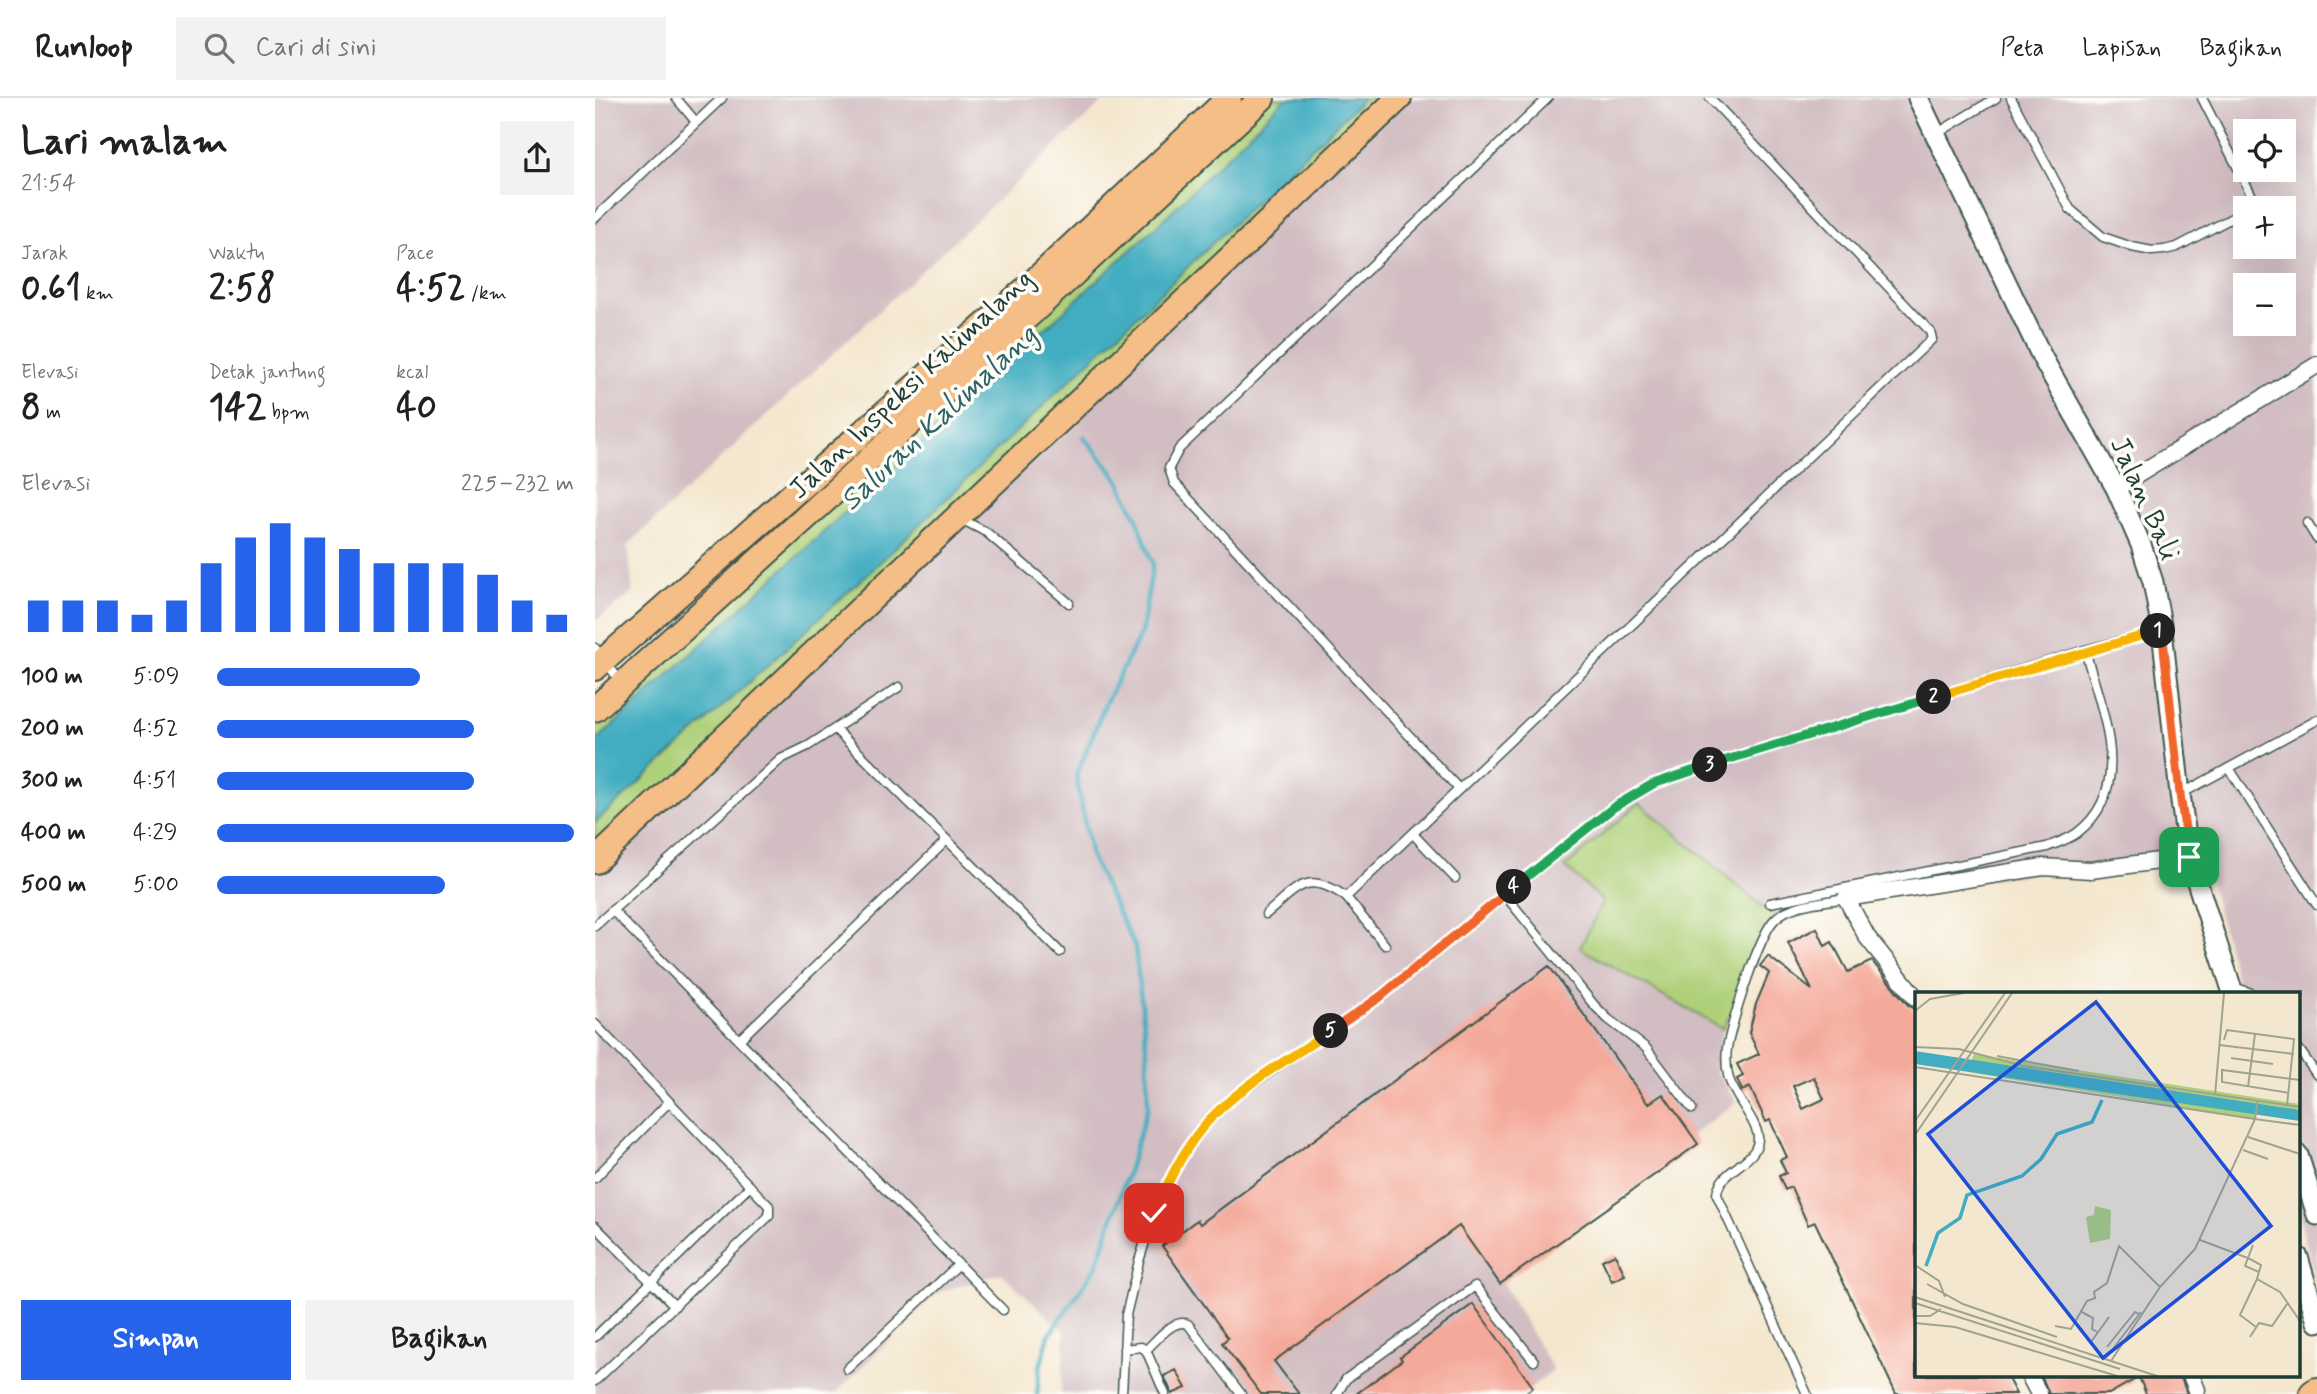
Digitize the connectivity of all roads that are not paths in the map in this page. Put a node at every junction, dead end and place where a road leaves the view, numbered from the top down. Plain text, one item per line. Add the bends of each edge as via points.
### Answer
1 (676, 98) edge
2 (722, 98) edge
3 (1399, 98) edge
4 (1548, 98) edge
5 (1710, 98) edge
6 (1918, 98) edge
7 (1996, 98) edge
8 (2011, 98) edge
9 (2202, 98) edge
10 (1242, 102) edge
11 (696, 122) junction
12 (1936, 134) junction
13 (2252, 196) edge
14 (595, 218) edge
15 (2233, 218) edge
16 (1033, 297) junction
17 (2317, 365) edge
18 (2116, 488) junction
19 (957, 517) junction
20 (2307, 523) dead end
21 (747, 535) junction
22 (2317, 539) edge
23 (765, 556) junction
24 (1069, 603) dead end
25 (2162, 630) junction
26 (2085, 650) junction
27 (598, 659) edge
28 (624, 685) junction
29 (899, 687) dead end
30 (595, 709) edge
31 (2317, 720) edge
32 (835, 729) junction
33 (2229, 768) junction
34 (1459, 789) junction
35 (2180, 794) junction
36 (1413, 834) junction
37 (947, 840) junction
38 (2189, 857) junction
39 (595, 861) edge
40 (1455, 878) dead end
41 (1505, 895) junction
42 (1346, 897) junction
43 (1846, 898) junction
44 (1770, 903) dead end
45 (2317, 905) edge
46 (612, 910) junction
47 (1266, 914) dead end
48 (595, 926) edge
49 (1385, 946) dead end
50 (1060, 952) dead end
51 (2232, 989) edge
52 (1915, 998) edge
53 (595, 1024) edge
54 (739, 1040) junction
55 (2299, 1049) edge
56 (2317, 1075) edge
57 (669, 1102) junction
58 (1692, 1109) dead end
59 (2299, 1158) edge
60 (595, 1178) edge
61 (750, 1186) junction
62 (2317, 1215) edge
63 (595, 1226) edge
64 (2299, 1260) edge
65 (959, 1264) junction
66 (653, 1282) junction
67 (675, 1306) junction
68 (1003, 1310) dead end
69 (2317, 1322) edge
70 (595, 1337) edge
71 (1124, 1349) junction
72 (1146, 1350) junction
73 (1534, 1360) dead end
74 (847, 1369) dead end
75 (2030, 1376) edge
76 (595, 1381) edge
77 (1122, 1394) edge
78 (1165, 1394) edge
79 (1241, 1394) edge
80 (1337, 1394) edge
81 (1807, 1394) edge
82 (2039, 1394) edge

1 - 11 lane
2 - 11 lane
3 - 19 main road
4 - 34 lane via 1179,449 1169,468 1174,483
5 - 34 lane via 1930,331 1933,340
6 - 12 street, Jalan Bali
7 - 12 lane
8 - 15 lane via 2070,209 2103,237 2132,247 2164,250
9 - 13 lane
10 - 16 main road, Jalan Inspeksi Kalimalang
11 - 14 lane
12 - 18 street, Jalan Bali via 2043,359
16 - 21 main road, Jalan Inspeksi Kalimalang
16 - 23 main road, Jalan Inspeksi Kalimalang
17 - 18 street
18 - 25 street, Jalan Bali via 2153,582
19 - 24 lane via 985,532
19 - 39 main road
20 - 22 lane
21 - 23 main road
21 - 27 main road, Jalan Inspeksi Kalimalang
23 - 28 main road, Jalan Inspeksi Kalimalang
25 - 26 lane
25 - 35 street, Jalan Bali
26 - 41 lane via 1653,784 1614,807
26 - 44 lane via 2112,752 2110,780 2100,810 2076,834 2047,847
27 - 28 lane
28 - 30 main road, Jalan Inspeksi Kalimalang
29 - 32 lane
31 - 33 lane
32 - 37 lane
32 - 46 lane via 781,759
33 - 35 lane
33 - 45 lane
34 - 36 lane
35 - 38 street, Jalan Bali
36 - 40 lane
36 - 42 lane
37 - 50 lane
37 - 54 lane
38 - 43 street via 2091,870 2043,867
38 - 51 street, Jalan Bali
41 - 58 lane via 1594,1004 1646,1048
41 - 71 lane via 1380,997 1232,1098 1203,1127 1179,1160 1154,1213 1126,1315
42 - 47 lane via 1320,881 1310,882
42 - 49 lane
43 - 52 street via 1867,937
43 - 81 lane via 1796,908 1775,919 1754,964 1727,1049 1732,1089 1758,1136 1748,1157 1722,1178 1717,1195
46 - 48 lane
46 - 54 lane
53 - 57 lane
54 - 65 lane
55 - 56 lane
57 - 60 lane
57 - 61 lane
59 - 62 street
61 - 66 lane
61 - 67 lane via 769,1206 769,1216
63 - 66 lane
64 - 69 street
65 - 68 lane
65 - 74 lane
66 - 67 lane
66 - 70 lane
67 - 76 lane
71 - 72 lane
71 - 77 lane
72 - 78 lane
72 - 79 lane via 1175,1324 1188,1324
73 - 80 lane via 1475,1286 1346,1379
75 - 82 street

